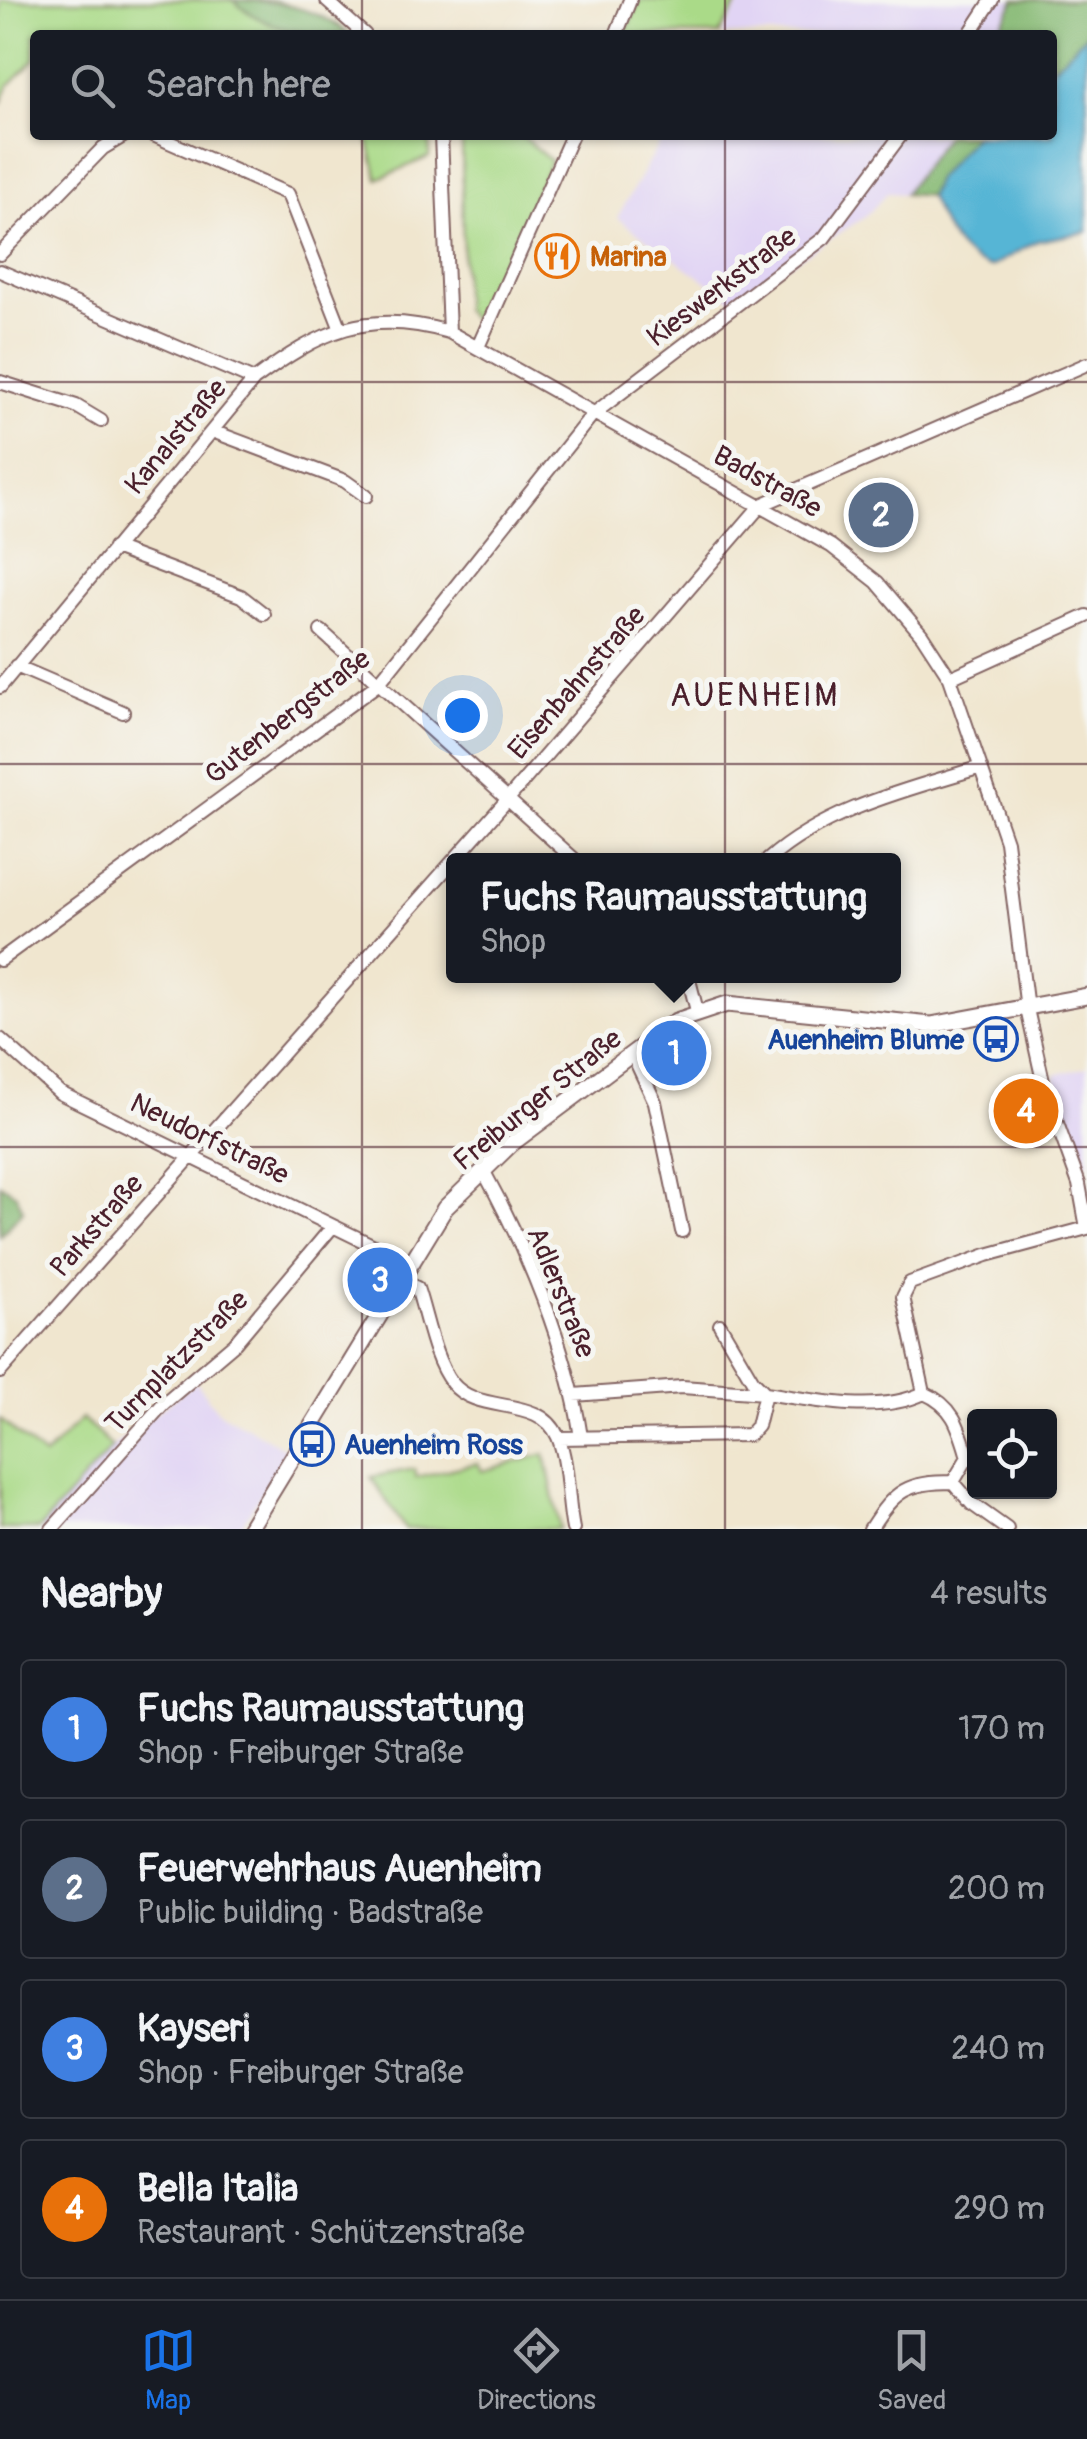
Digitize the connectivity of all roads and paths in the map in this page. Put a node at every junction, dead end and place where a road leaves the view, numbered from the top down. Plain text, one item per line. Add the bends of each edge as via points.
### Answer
1 (630, 0) edge
2 (992, 0) edge
3 (327, 2) edge
4 (359, 30) edge
5 (618, 30) edge
6 (973, 30) edge
7 (117, 140) edge
8 (164, 140) edge
9 (441, 140) edge
10 (570, 140) edge
11 (897, 140) edge
12 (0, 254) edge
13 (0, 271) edge
14 (340, 328) junction
15 (448, 332) junction
16 (478, 347) junction
17 (1087, 364) edge
18 (254, 380) junction
19 (0, 382) edge
20 (592, 415) junction
21 (102, 421) dead end
22 (212, 431) junction
23 (366, 496) dead end
24 (761, 505) junction
25 (114, 548) junction
26 (264, 614) dead end
27 (1087, 616) edge
28 (321, 631) dead end
29 (16, 666) junction
30 (950, 678) junction
31 (378, 684) junction
32 (0, 687) edge
33 (123, 712) dead end
34 (978, 768) junction
35 (508, 799) junction
36 (460, 853) edge
37 (567, 853) edge
38 (777, 853) edge
39 (446, 869) edge
40 (0, 960) edge
41 (690, 983) edge
42 (1087, 996) edge
43 (1027, 1009) junction
44 (698, 1011) junction
45 (0, 1039) edge
46 (632, 1053) junction
47 (190, 1156) junction
48 (483, 1170) junction
49 (1083, 1184) edge
50 (333, 1226) junction
51 (1087, 1228) edge
52 (682, 1230) dead end
53 (404, 1273) junction
54 (720, 1325) dead end
55 (0, 1372) edge
56 (765, 1393) junction
57 (924, 1393) junction
58 (574, 1395) junction
59 (581, 1437) junction
60 (558, 1438) junction
61 (953, 1482) junction
62 (52, 1529) edge
63 (249, 1529) edge
64 (573, 1529) edge
65 (870, 1529) edge
66 (1007, 1529) edge

1 - 5 street
2 - 6 street
3 - 4 street
7 - 12 street
8 - 14 street via 288,194
9 - 15 street
10 - 16 street
11 - 20 street, Kieswerkstraße via 824,238
13 - 18 street
14 - 15 street, Kanalstraße via 384,320
14 - 18 street, Kanalstraße
15 - 16 street, Badstraße
16 - 20 street, Badstraße
17 - 24 street, Eisenbahnstraße
18 - 22 street, Kanalstraße
19 - 21 street
20 - 24 street, Badstraße
20 - 31 street, Gutenbergstraße
22 - 23 street via 346,482
22 - 25 street, Kanalstraße
24 - 30 street, Badstraße via 878,582
24 - 35 street, Eisenbahnstraße
25 - 26 street via 241,596
25 - 29 street, Kanalstraße
27 - 30 street
28 - 31 street
29 - 32 street, Kanalstraße
29 - 33 street
30 - 34 street, Badstraße
31 - 35 street
31 - 40 street, Gutenbergstraße
34 - 38 street via 876,798
34 - 43 street, Badstraße via 1006,841
35 - 36 street, Eisenbahnstraße
35 - 37 street
39 - 47 street, Eisenbahnstraße
41 - 44 street
42 - 43 street, Freiburger Straße
43 - 44 street, Freiburger Straße via 931,1025 755,1005
43 - 49 street, Badstraße via 1045,1090
44 - 46 street, Freiburger Straße
45 - 47 street, Neudorfstraße via 60,1093
46 - 48 street, Freiburger Straße
46 - 52 street via 655,1102
47 - 50 street, Neudorfstraße
47 - 55 street, Parkstraße
48 - 53 street, Freiburger Straße via 446,1208
48 - 58 street, Adlerstraße
49 - 51 street, Badstraße
50 - 53 street, Neudorfstraße
50 - 62 street, Turnplatzstraße via 235,1343 164,1404
51 - 57 street via 910,1283 903,1297
53 - 60 street via 417,1288 451,1382 472,1398 534,1412
53 - 63 street, Freiburger Straße
54 - 56 street
56 - 57 street via 878,1403
56 - 58 street via 682,1387
56 - 59 street via 749,1434
57 - 61 street via 956,1418 968,1457
58 - 59 street, Adlerstraße
59 - 60 street
60 - 64 street
61 - 65 street via 913,1484
61 - 66 street

